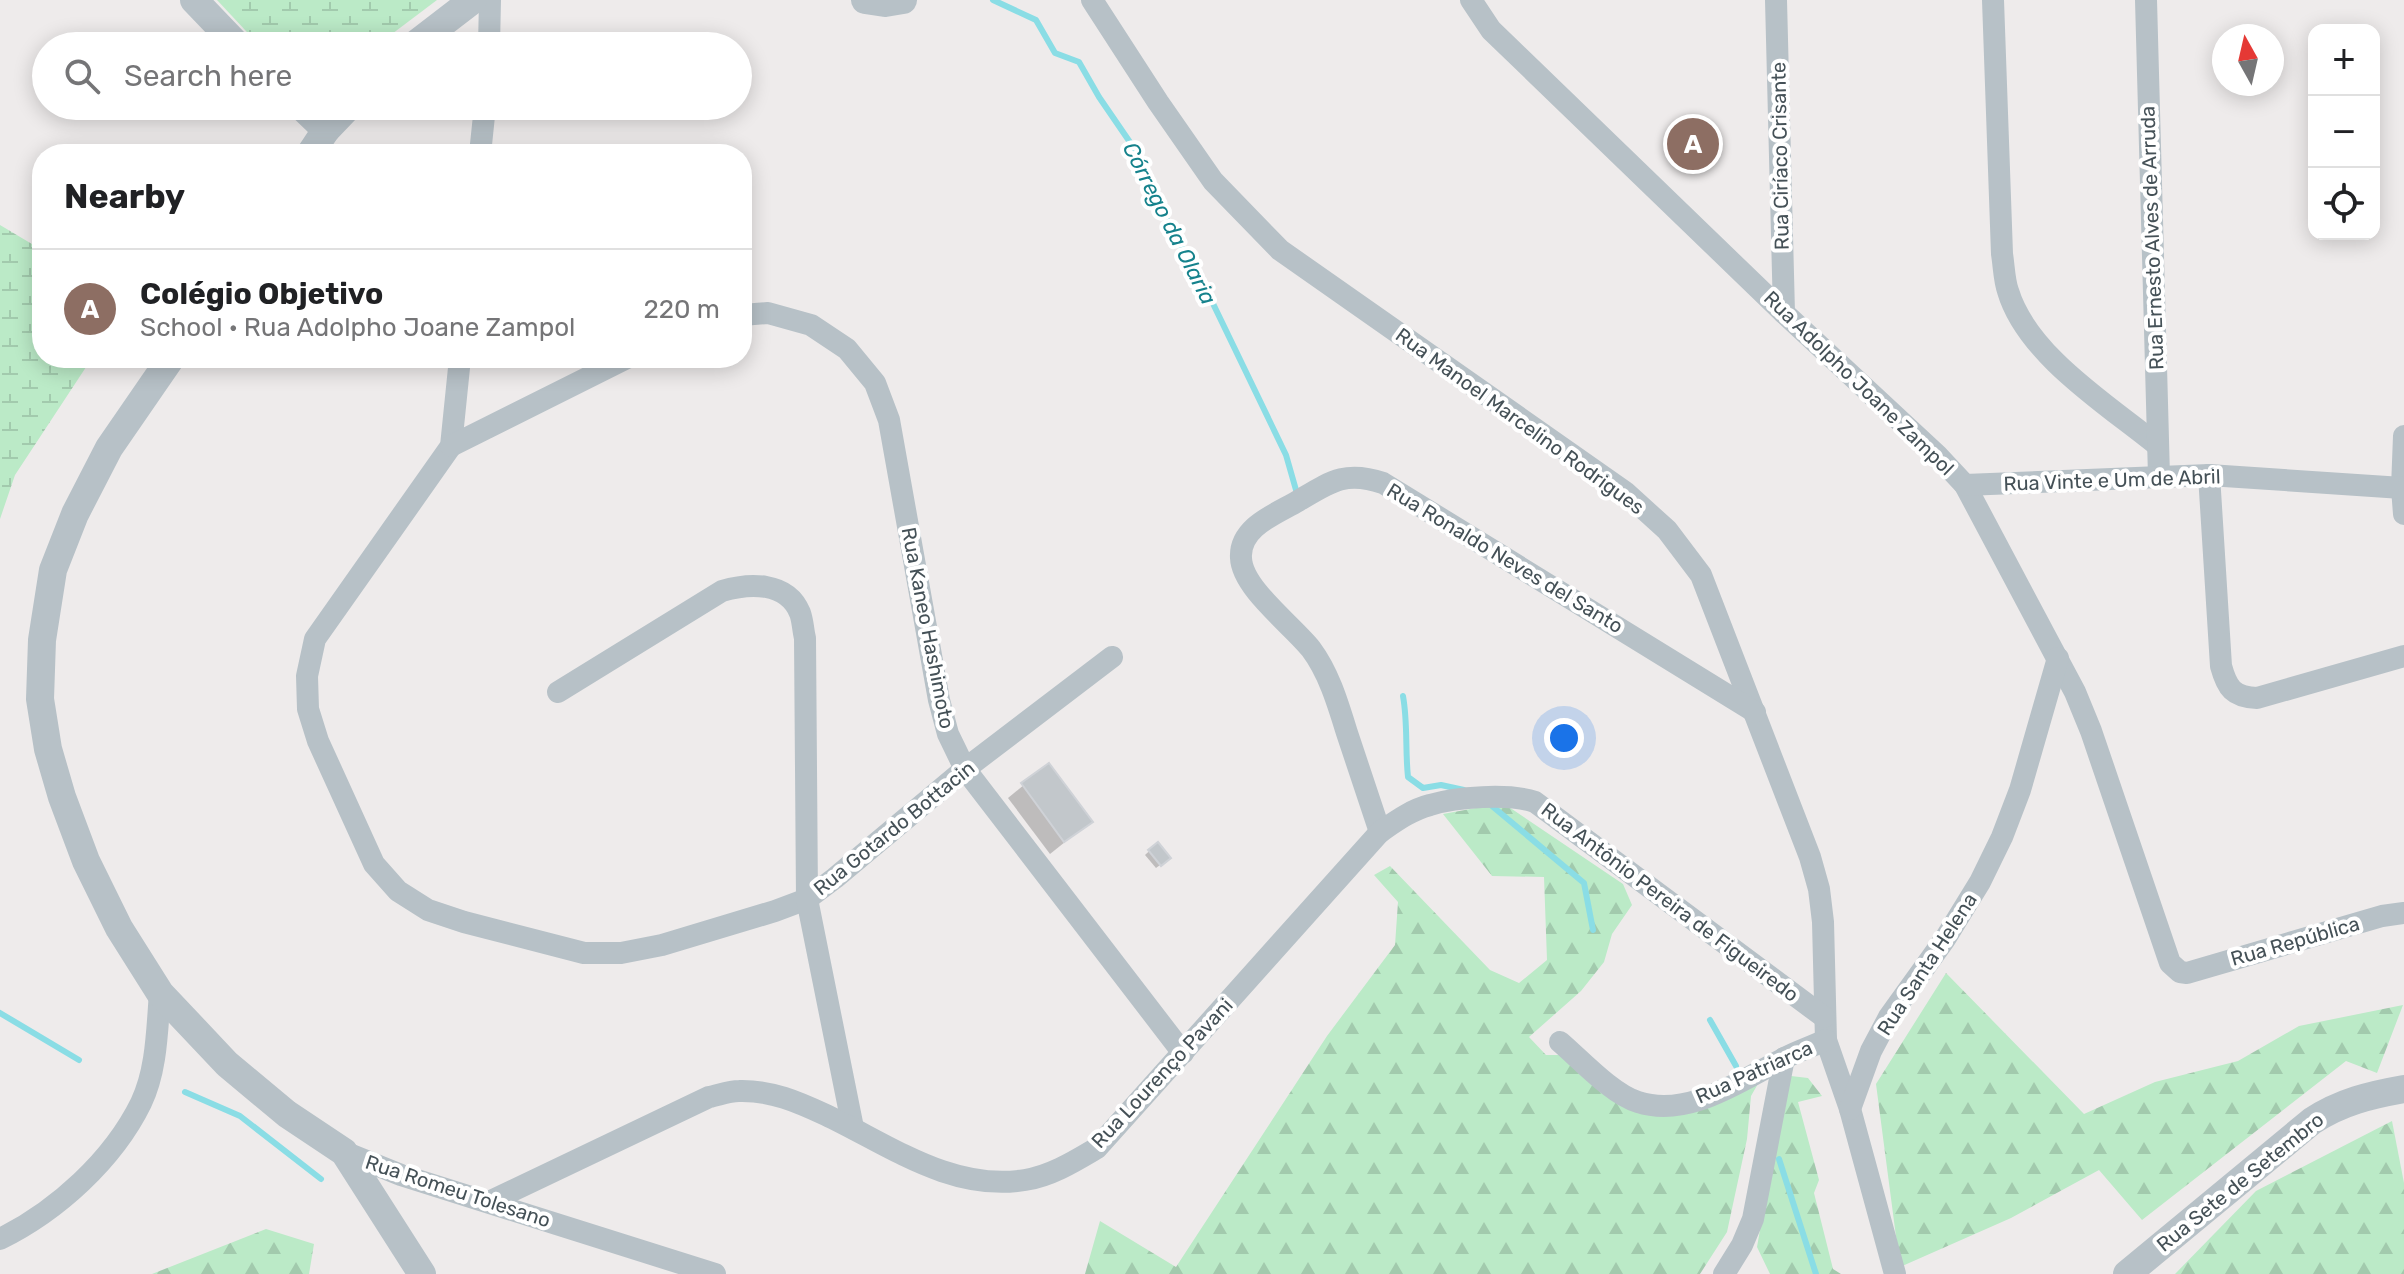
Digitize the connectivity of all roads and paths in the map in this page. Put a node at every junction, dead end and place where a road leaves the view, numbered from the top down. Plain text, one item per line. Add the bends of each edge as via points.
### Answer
1 (194, 0) edge
2 (473, 0) edge
3 (490, 0) edge
4 (865, 0) edge
5 (903, 0) edge
6 (1092, 0) edge
7 (1471, 0) edge
8 (1776, 0) edge
9 (1993, 0) edge
10 (2146, 0) edge
11 (225, 32) edge
12 (431, 32) edge
13 (489, 32) edge
14 (316, 120) edge
15 (336, 120) edge
16 (484, 120) edge
17 (326, 130) junction
18 (317, 144) edge
19 (481, 144) edge
20 (1784, 313) junction
21 (752, 314) edge
22 (164, 368) edge
23 (459, 368) edge
24 (607, 368) edge
25 (2404, 436) edge
26 (2157, 445) junction
27 (451, 446) junction
28 (2209, 475) junction
29 (2159, 476) junction
30 (1965, 485) junction
31 (2402, 488) junction
32 (2404, 514) edge
33 (2404, 656) edge
34 (1112, 657) dead end
35 (2058, 658) junction
36 (558, 692) dead end
37 (1755, 712) junction
38 (965, 769) junction
39 (1380, 832) junction
40 (807, 899) junction
41 (2404, 913) edge
42 (2187, 973) joint
43 (160, 993) junction
44 (1824, 1017) junction
45 (1826, 1040) junction
46 (1560, 1042) dead end
47 (1183, 1053) junction
48 (1784, 1058) junction
49 (2404, 1089) edge
50 (1850, 1109) junction
51 (853, 1128) junction
52 (344, 1152) junction
53 (489, 1202) junction
54 (0, 1239) edge
55 (422, 1274) edge
56 (715, 1274) edge
57 (1724, 1274) edge
58 (1895, 1274) edge
59 (2127, 1274) edge

1 - 11 street
2 - 12 street
3 - 13 street
4 - 5 street
6 - 37 street, Rua Manoel Marcelino Rodrigues via 1213,181 1280,250 1625,492 1667,530 1701,575
7 - 20 street, Rua Adolpho Joane Zampol via 1491,30
8 - 20 street, Rua Ciríaco Crisante
9 - 26 street via 2002,254 2008,292 2026,328 2064,370
10 - 26 street, Rua Ernesto Alves de Arruda
14 - 17 street
15 - 17 street
16 - 19 street
17 - 18 street
20 - 30 street, Rua Adolpho Joane Zampol
21 - 38 street, Rua Kaneo Hashimoto via 768,313 811,325 847,349 875,383 889,420 939,700
22 - 43 street, Rua Romeu Tolesano via 109,448 53,570 40,699 48,749 86,861
23 - 27 street, Rua Gotardo Bottacin
24 - 27 street
25 - 31 street
26 - 29 street, Rua Ernesto Alves de Arruda
27 - 40 street, Rua Gotardo Bottacin via 315,639 307,676 308,709 318,741 374,864 398,891 428,910 584,953 662,945
28 - 29 street, Rua Vinte e Um de Abril
28 - 31 street, Rua Vinte e Um de Abril
28 - 33 street via 2221,666 2230,690 2257,698
29 - 30 street, Rua Vinte e Um de Abril
30 - 35 street, Rua Adolpho Joane Zampol
31 - 32 street
34 - 38 street, Rua Gotardo Bottacin
35 - 42 street, Rua Adolpho Joane Zampol via 2091,731 2170,963
35 - 50 street, Rua Santa Helena via 2002,837 1945,939 1889,1017
36 - 40 street via 722,591 766,586 788,596 800,612 805,638
37 - 39 street, Rua Ronaldo Neves del Santo via 1383,483 1364,477 1332,481 1252,529 1242,542 1240,559 1247,578 1312,650 1333,691
37 - 44 street, Rua Manoel Marcelino Rodrigues via 1819,889
38 - 40 street, Rua Gotardo Bottacin
38 - 47 street, Rua Kaneo Hashimoto
39 - 44 street, Rua Antônio Pereira de Figueiredo via 1401,816 1430,805 1504,796 1535,802
39 - 47 street, Rua Lourenço Pavani
40 - 51 street
41 - 42 street, Rua República
43 - 52 street, Rua Romeu Tolesano via 227,1064
43 - 54 street via 153,1062 141,1102 115,1142 91,1173
44 - 45 street, Rua Manoel Marcelino Rodrigues
45 - 48 street, Rua Patriarca
45 - 50 street, Rua Manoel Marcelino Rodrigues
46 - 48 street, Rua Patriarca via 1617,1091 1657,1106 1711,1096
47 - 51 street, Rua Lourenço Pavani via 1097,1148 1066,1167 1026,1180 961,1178
48 - 57 street via 1753,1219
49 - 59 street, Rua Sete de Setembro via 2335,1106 2312,1121
50 - 58 street
51 - 53 street, Rua Lourenço Pavani via 795,1100 737,1091 709,1097
52 - 53 street, Rua Romeu Tolesano
52 - 55 street
53 - 56 street, Rua Romeu Tolesano

